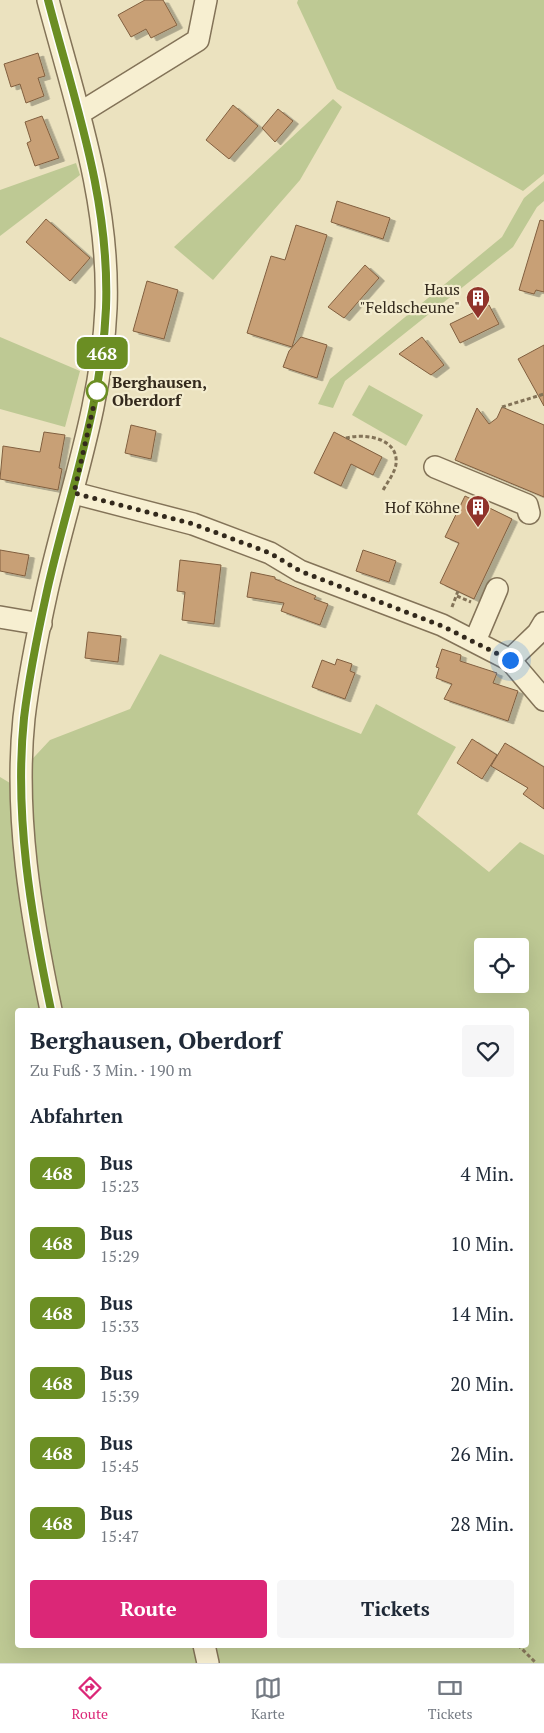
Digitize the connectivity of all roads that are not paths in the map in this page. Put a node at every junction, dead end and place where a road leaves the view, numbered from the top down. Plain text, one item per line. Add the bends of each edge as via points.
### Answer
1 (48, 0) edge
2 (206, 0) edge
3 (80, 113) junction
4 (435, 467) dead end
5 (74, 493) junction
6 (530, 513) dead end
7 (497, 589) dead end
8 (0, 617) edge
9 (544, 623) edge
10 (41, 624) junction
11 (475, 641) junction
12 (510, 660) junction
13 (544, 700) edge
14 (51, 1008) edge
15 (205, 1648) edge
16 (208, 1663) edge

1 - 3 street
2 - 3 street via 198,40
3 - 5 street via 100,202 106,250 106,307 97,390
4 - 6 street via 527,505
5 - 10 street via 53,566
5 - 11 street via 193,524 270,553 300,571
7 - 11 street
8 - 10 street
9 - 12 street
10 - 14 street via 24,718 22,783 36,939
11 - 12 street
12 - 13 street
15 - 16 street

